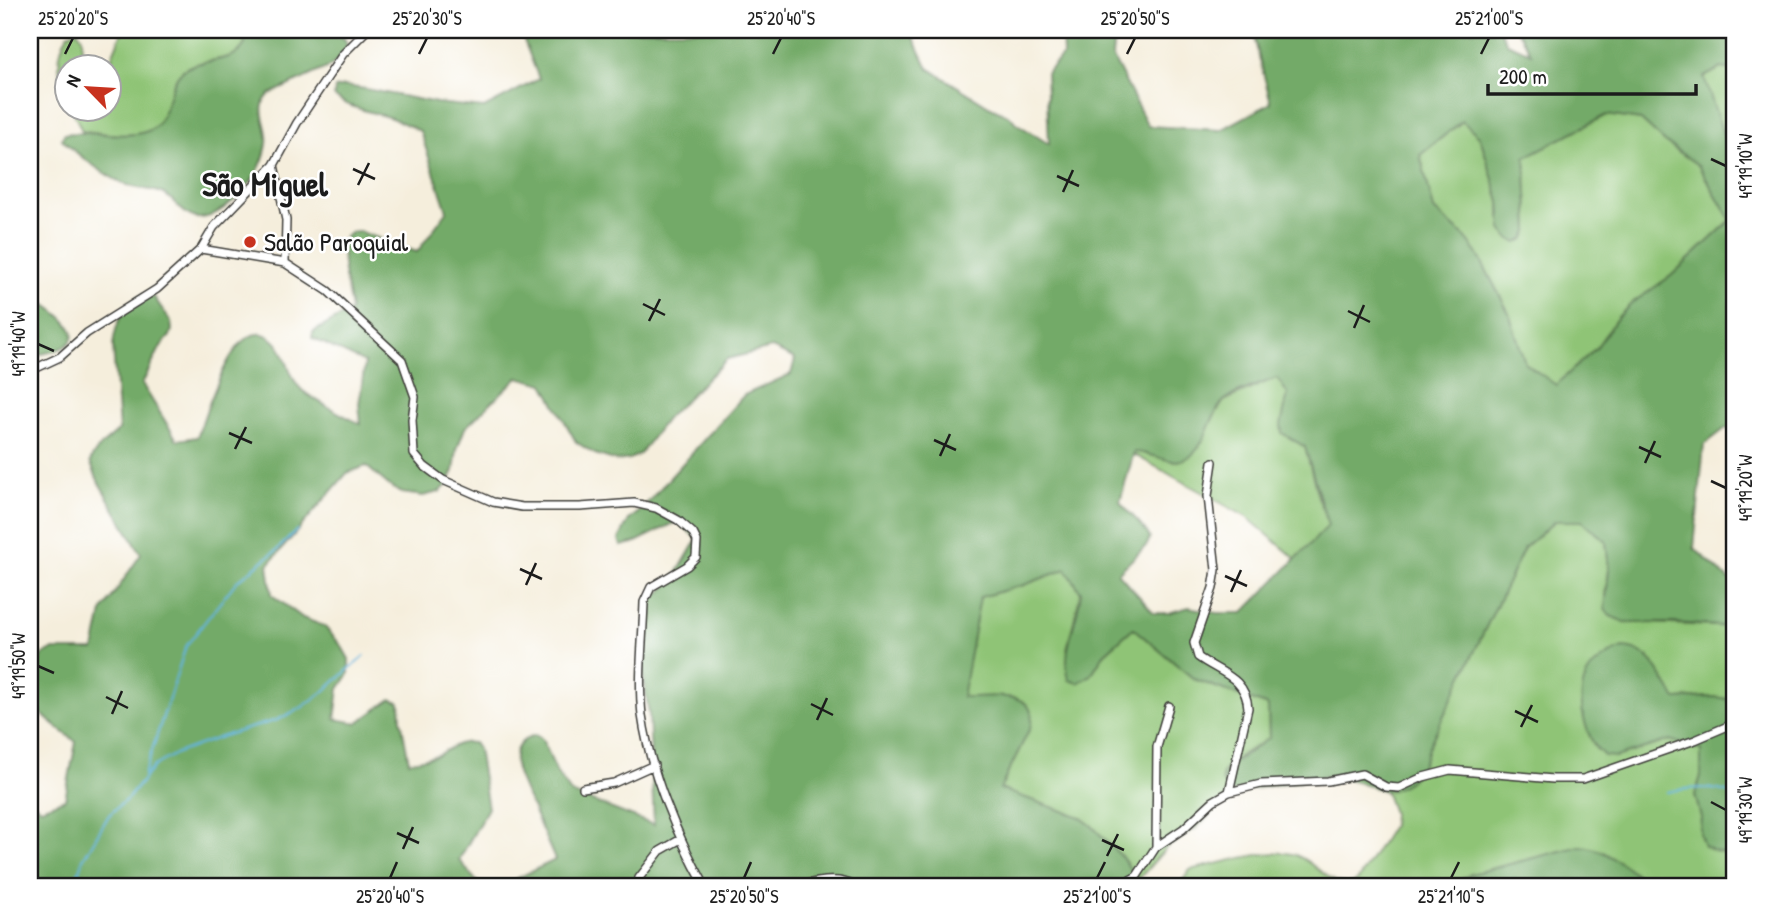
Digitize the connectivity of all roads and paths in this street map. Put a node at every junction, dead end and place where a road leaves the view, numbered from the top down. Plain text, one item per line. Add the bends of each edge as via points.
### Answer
1 (367, 30) edge
2 (274, 164) junction
3 (201, 249) junction
4 (285, 263) junction
5 (30, 371) edge
6 (1213, 462) dead end
7 (1168, 706) dead end
8 (1735, 723) edge
9 (654, 765) junction
10 (583, 788) dead end
11 (1229, 792) junction
12 (681, 839) junction
13 (1156, 846) junction
14 (639, 878) dead end
15 (705, 886) edge
16 (796, 886) edge
17 (854, 886) edge
18 (1091, 886) edge

1 - 2 street via 343,54
2 - 3 street via 214,227
2 - 4 street via 286,220
3 - 4 street
3 - 5 street via 157,289 87,333 60,357
4 - 9 street via 328,291 402,360 415,397 414,454 443,480 494,502 522,507 634,503 656,508 693,533 696,557 651,587 644,602 642,714
6 - 11 street via 1208,496 1216,570 1195,643 1198,657 1236,680 1247,697
7 - 13 street via 1157,747
8 - 11 street via 1583,779 1450,770 1399,788 1386,787 1362,774 1328,781 1261,784
9 - 10 street via 614,783
9 - 12 street
11 - 13 street
12 - 14 street via 660,851
12 - 15 street
13 - 18 street via 1137,876
16 - 17 street via 826,880

